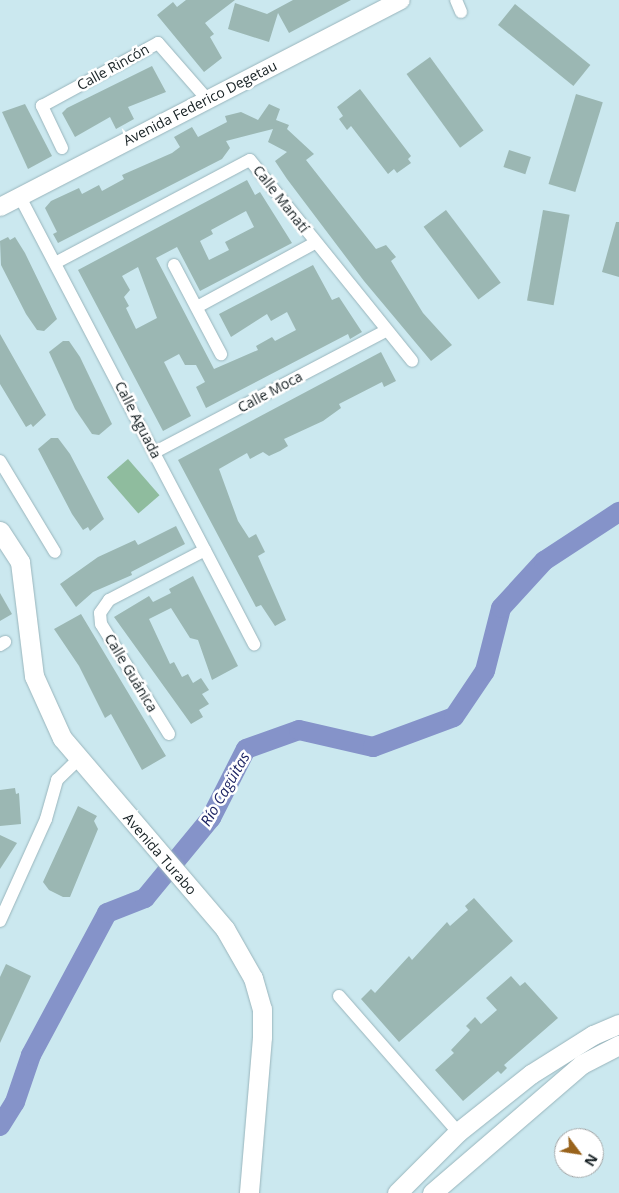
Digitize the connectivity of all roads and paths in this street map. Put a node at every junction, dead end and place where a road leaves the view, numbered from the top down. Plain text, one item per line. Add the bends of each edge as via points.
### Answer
1 (401, 0) edge
2 (207, 99) junction
3 (62, 148) dead end
4 (20, 197) junction
5 (0, 207) edge
6 (314, 243) junction
7 (57, 262) junction
8 (174, 265) dead end
9 (197, 307) junction
10 (385, 331) junction
11 (221, 354) dead end
12 (412, 361) dead end
13 (155, 452) junction
14 (0, 461) edge
15 (0, 531) edge
16 (204, 550) junction
17 (55, 552) dead end
18 (254, 644) dead end
19 (169, 734) dead end
20 (80, 759) junction
21 (0, 921) edge
22 (339, 996) dead end
23 (619, 1024) edge
24 (619, 1045) edge
25 (458, 1132) junction
26 (249, 1193) edge
27 (397, 1193) edge
28 (432, 1193) edge

1 - 2 street, Avenida Federico Degetau
2 - 3 street, Calle Rincón via 158,43 42,106
2 - 4 street, Avenida Federico Degetau
4 - 5 street, Avenida Federico Degetau
4 - 7 street, Calle Aguada
6 - 7 street, Calle Manatí via 250,160
6 - 9 street
6 - 10 street, Calle Manatí
7 - 13 street, Calle Aguada
8 - 9 street
9 - 11 street
10 - 12 street, Calle Manatí
10 - 13 street, Calle Moca
13 - 16 street, Calle Aguada
14 - 17 street
15 - 20 main road, Avenida Turabo via 20,562 34,676 62,738
16 - 18 street, Calle Aguada
16 - 19 street, Calle Guánica via 109,600 100,613 101,624
20 - 21 street via 57,780 46,819
20 - 26 main road, Avenida Turabo via 225,930 246,964 262,1009
22 - 25 street
23 - 25 main road via 593,1035 531,1074
24 - 28 main road via 582,1064
25 - 27 main road

